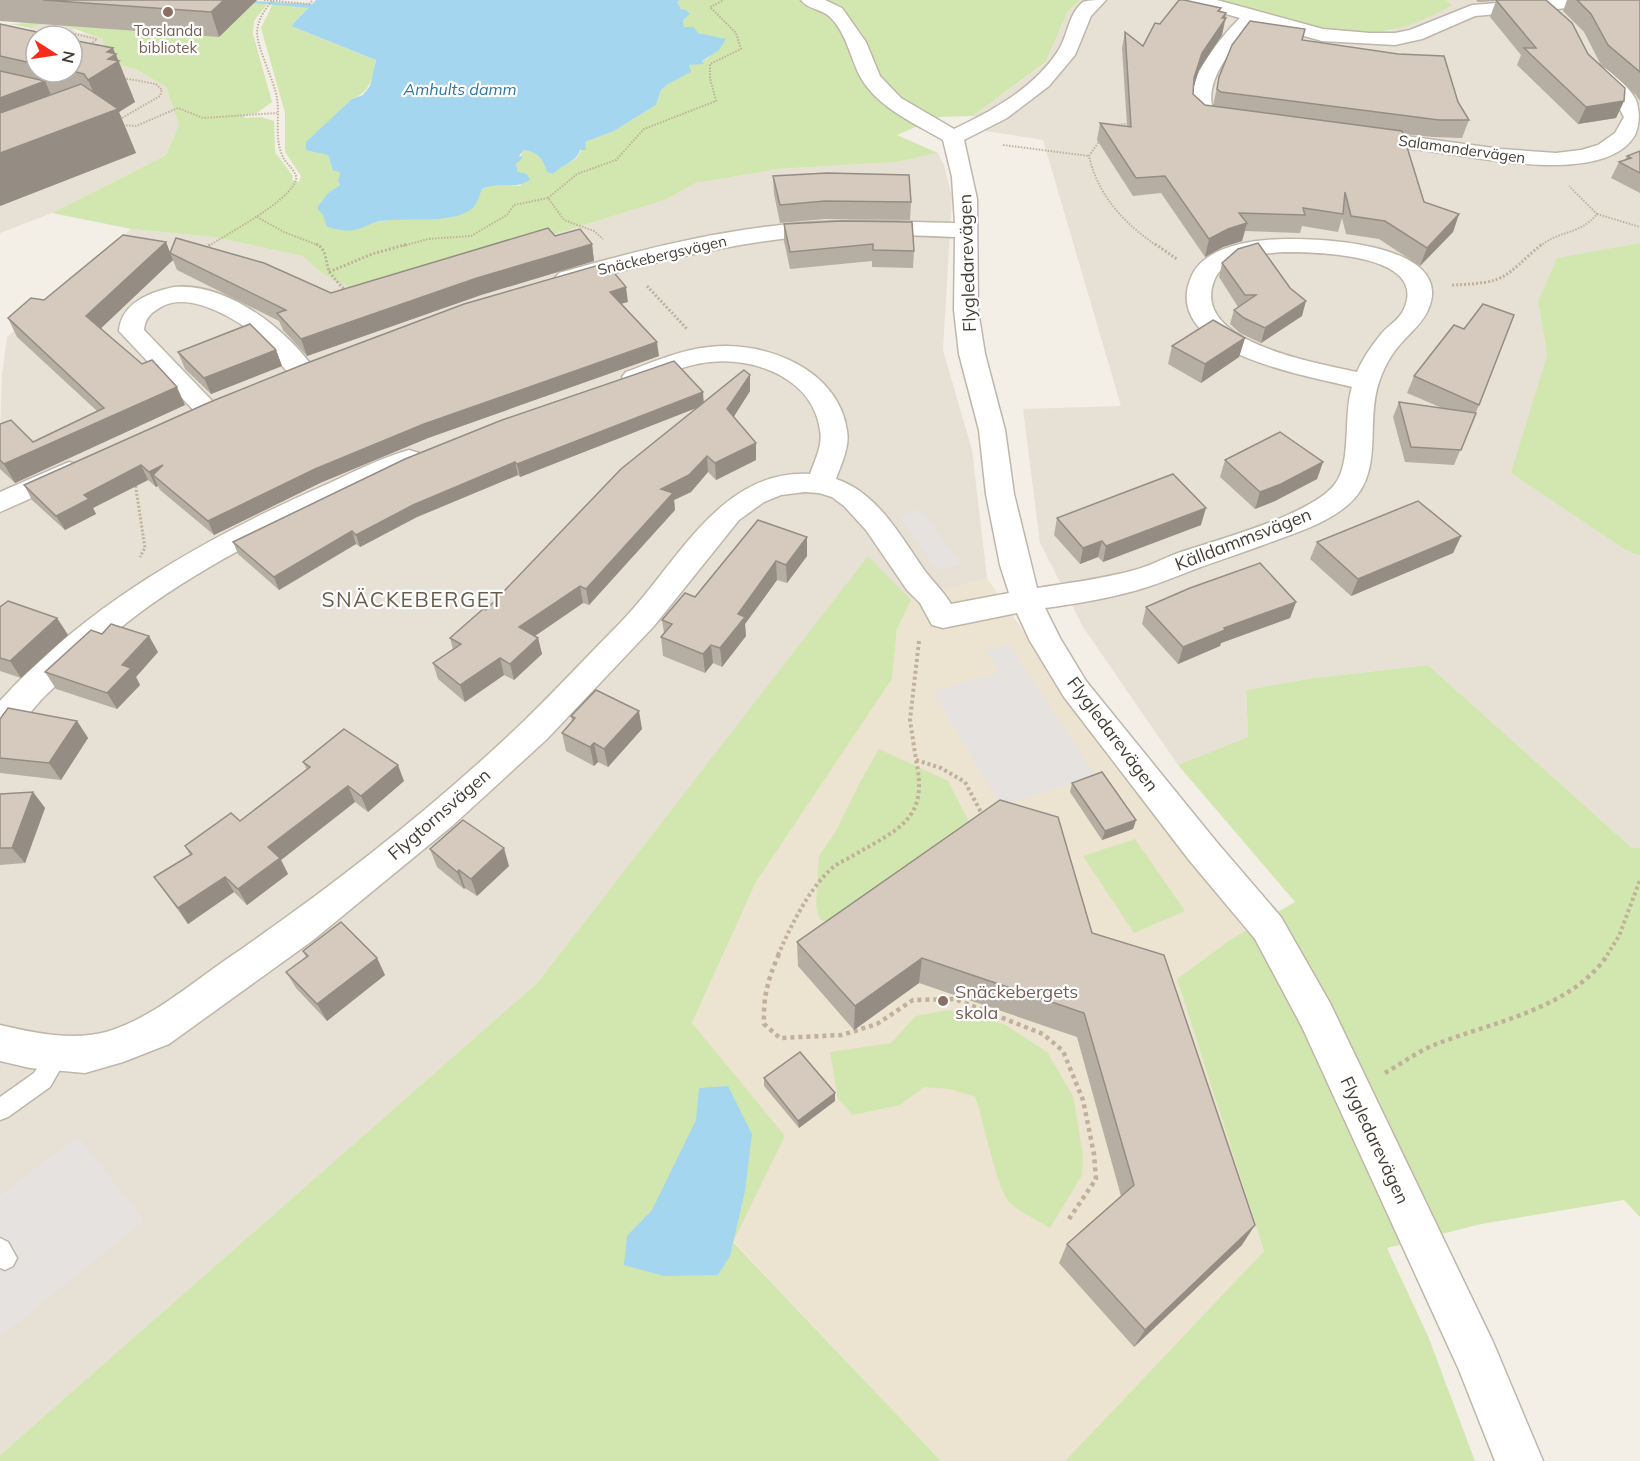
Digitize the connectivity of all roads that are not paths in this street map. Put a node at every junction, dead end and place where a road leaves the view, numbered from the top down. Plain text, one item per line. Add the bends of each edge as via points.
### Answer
1 (810, 0) edge
2 (1097, 0) edge
3 (1197, 0) edge
4 (1603, 0) edge
5 (1540, 4) junction
6 (1252, 17) junction
7 (1561, 23) edge
8 (1583, 53) edge
9 (1254, 123) edge
10 (1339, 133) edge
11 (954, 140) junction
12 (966, 230) junction
13 (546, 285) edge
14 (303, 370) edge
15 (1365, 382) junction
16 (606, 386) edge
17 (206, 408) edge
18 (430, 450) edge
19 (102, 454) edge
20 (821, 483) junction
21 (0, 503) edge
22 (1026, 600) junction
23 (0, 725) edge
24 (0, 1043) edge
25 (58, 1054) junction
26 (0, 1110) edge
27 (1519, 1461) edge

1 - 11 street via 835,12 856,42 871,78 894,102
2 - 11 street via 1080,15 1067,53 1054,69 1015,104
3 - 6 street
4 - 5 street
5 - 6 street via 1472,11 1415,35 1395,39 1330,37
5 - 7 street
6 - 9 street via 1222,48 1201,92 1201,109 1210,117
8 - 10 street, Salamandervägen via 1590,66 1623,95 1634,117 1623,140 1603,150 1546,160
11 - 12 street, Flygledarevägen via 963,177
12 - 13 street, Snäckebergsvägen via 784,232 670,250
12 - 22 street, Flygledarevägen via 966,310 972,354 992,430 1000,494
14 - 17 street via 259,326 222,306 182,294 164,296 137,313 131,332
15 - 15 street, Källdammsvägen via 1235,344 1207,319 1197,301 1203,276 1221,258 1250,248 1286,243 1334,247 1396,262 1421,286 1422,296 1415,313 1391,338
15 - 22 street, Källdammsvägen via 1356,472 1346,490 1316,513 1127,583
16 - 20 street via 710,354 767,360 798,373 830,409 834,433
18 - 23 street via 251,531 186,566 91,633
19 - 21 street
20 - 22 street, Flygtornsvägen via 854,499 876,523 943,617
20 - 25 street, Flygtornsvägen via 776,486 754,495 729,513 643,618 535,729 440,816 299,930 155,1031 85,1056
22 - 27 street, Flygledarevägen via 1075,689 1268,928 1316,1015 1477,1358
24 - 25 street, Flygtornsvägen
25 - 26 lane via 42,1080

